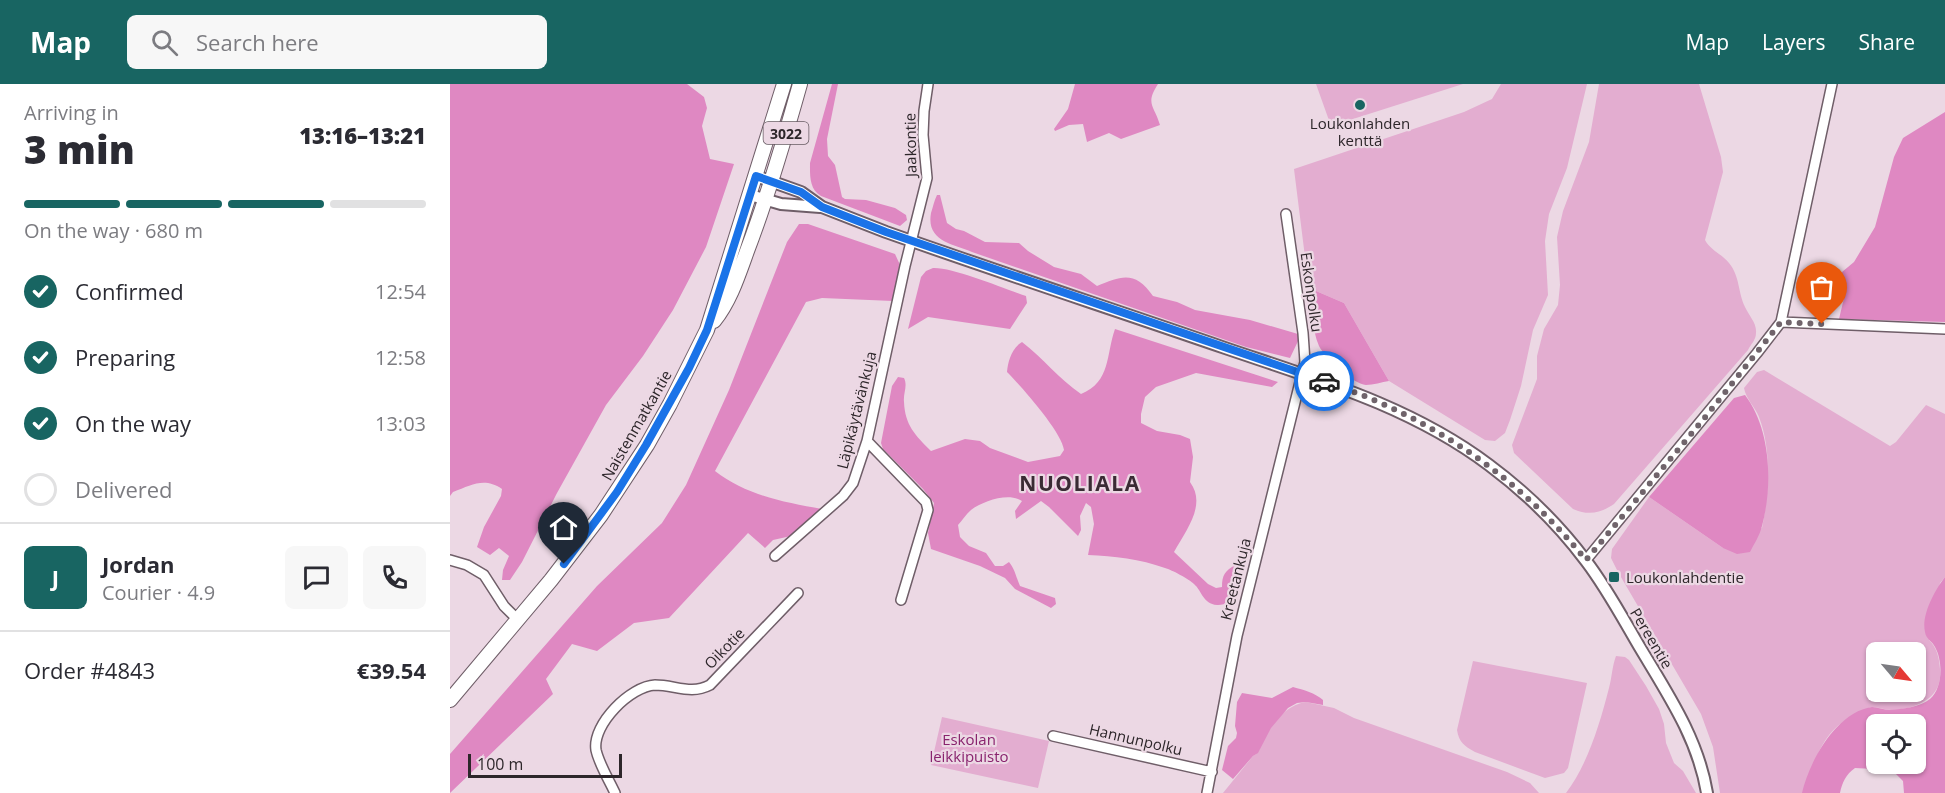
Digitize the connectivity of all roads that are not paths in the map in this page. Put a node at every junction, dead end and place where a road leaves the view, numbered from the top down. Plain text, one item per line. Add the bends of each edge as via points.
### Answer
1 (784, 84) edge
2 (800, 84) edge
3 (928, 84) edge
4 (1832, 84) edge
5 (756, 176) junction
6 (772, 182) junction
7 (750, 195) junction
8 (767, 200) junction
9 (822, 207) junction
10 (1286, 214) dead end
11 (911, 241) junction
12 (1781, 322) junction
13 (1945, 329) edge
14 (707, 330) junction
15 (1302, 374) junction
16 (867, 441) junction
17 (775, 556) dead end
18 (450, 560) edge
19 (1586, 560) junction
20 (798, 593) dead end
21 (901, 600) dead end
22 (518, 620) junction
23 (450, 700) edge
24 (1053, 736) dead end
25 (1212, 772) junction
26 (615, 793) edge
27 (1207, 793) edge
28 (1707, 793) edge

1 - 5 main road, Naistenmatkantie / 3022
2 - 6 main road, Naistenmatkantie / 3022
3 - 11 street, Jaakontie via 923,135 927,178
4 - 12 street
5 - 6 street, Pereentie
5 - 7 main road, Naistenmatkantie / 3022
6 - 8 main road, Naistenmatkantie / 3022
6 - 9 street, Pereentie via 801,192
7 - 8 street, Pereentie
7 - 14 main road, Naistenmatkantie / 3022
8 - 9 street, Pereentie
8 - 14 main road, Naistenmatkantie / 3022 via 723,309
9 - 11 street, Pereentie
10 - 15 street, Eskonpolku via 1303,333
11 - 15 street, Pereentie
11 - 16 street, Läpikäytävänkuja
12 - 13 street
12 - 19 street
14 - 22 main road, Naistenmatkantie / 3022 via 670,404 617,492
15 - 19 street, Pereentie via 1376,400 1472,452 1526,496
15 - 25 street, Kreetankuja via 1240,624
16 - 17 street, Läpikäytävänkuja via 853,483 843,496
16 - 21 street via 926,502 928,510
18 - 22 street via 484,575
19 - 28 street, Pereentie via 1684,722 1699,758
20 - 26 street, Oikotie via 710,685 690,690 652,686 614,710 600,728 596,750
22 - 23 main road, Naistenmatkantie / 3022
24 - 25 street, Hannunpolku
25 - 27 street, Kreetankuja

